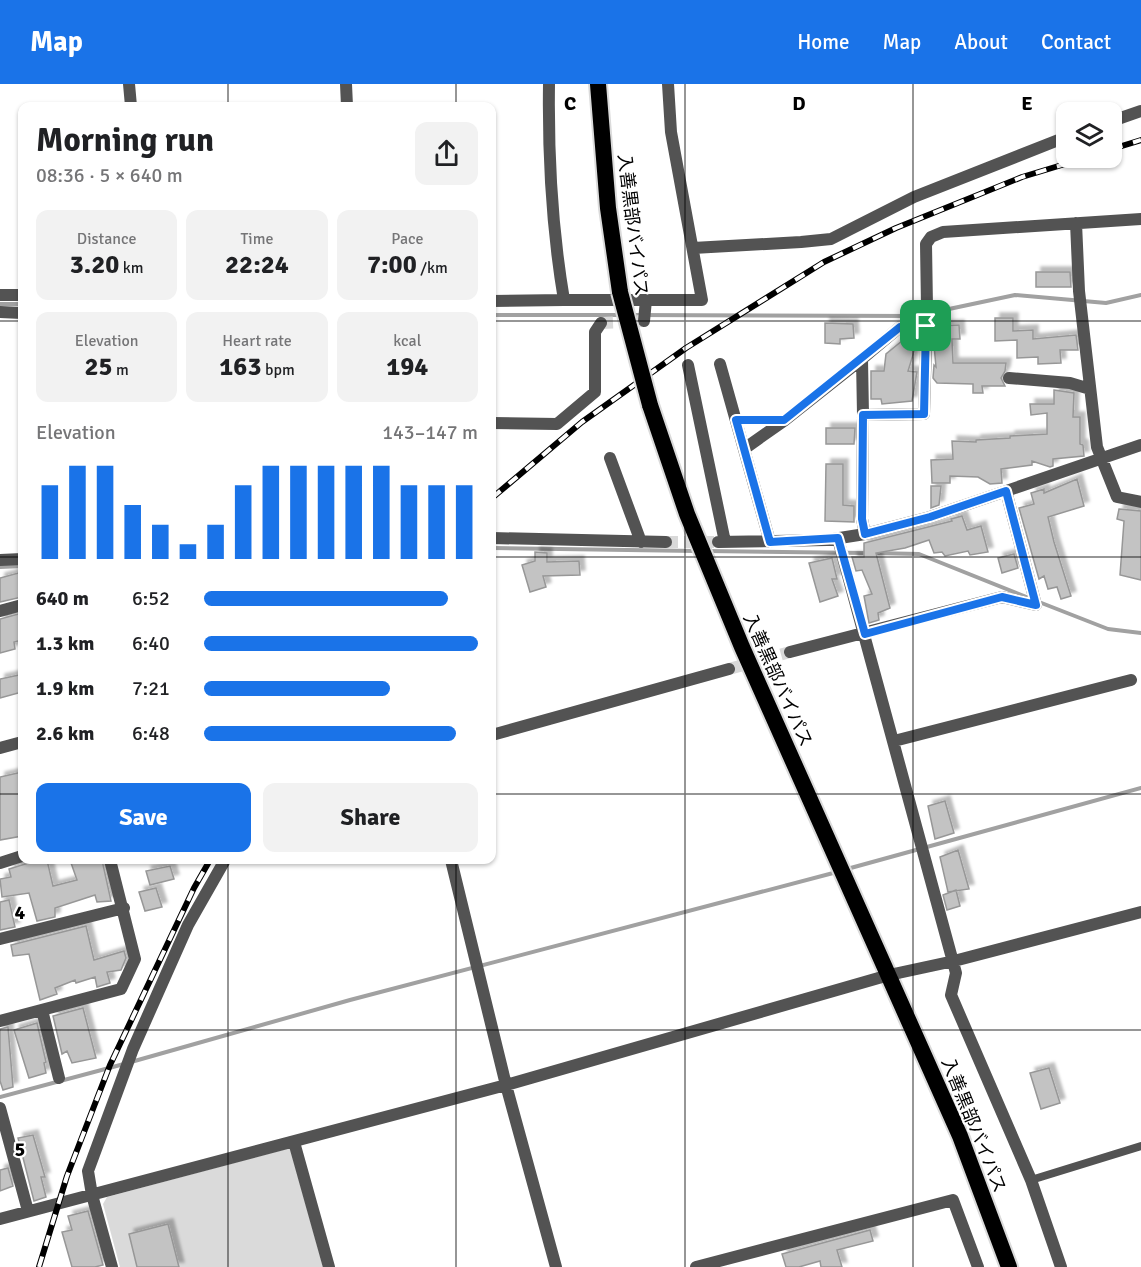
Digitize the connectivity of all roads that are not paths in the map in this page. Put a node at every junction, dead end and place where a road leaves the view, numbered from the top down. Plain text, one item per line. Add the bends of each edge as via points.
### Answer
1 (129, 84) edge
2 (346, 84) edge
3 (549, 84) edge
4 (598, 84) edge
5 (668, 84) edge
6 (131, 102) edge
7 (347, 102) edge
8 (1141, 111) edge
9 (1122, 118) edge
10 (1056, 142) edge
11 (1141, 219) edge
12 (1076, 223) junction
13 (693, 248) junction
14 (0, 295) edge
15 (18, 296) edge
16 (564, 300) junction
17 (646, 300) junction
18 (496, 301) edge
19 (0, 312) edge
20 (18, 313) edge
21 (644, 321) dead end
22 (601, 323) dead end
23 (926, 326) junction
24 (862, 359) junction
25 (720, 364) dead end
26 (688, 365) dead end
27 (1009, 378) dead end
28 (1090, 389) junction
29 (863, 415) junction
30 (736, 420) junction
31 (784, 420) junction
32 (496, 423) edge
33 (1141, 445) edge
34 (744, 450) junction
35 (610, 458) dead end
36 (1102, 459) junction
37 (1006, 491) junction
38 (1141, 502) edge
39 (865, 534) junction
40 (496, 538) edge
41 (838, 538) junction
42 (642, 542) junction
43 (666, 542) tunnel mouth
44 (770, 542) junction
45 (18, 559) edge
46 (0, 561) edge
47 (18, 606) edge
48 (0, 611) edge
49 (865, 634) junction
50 (790, 652) tunnel mouth
51 (729, 669) tunnel mouth
52 (1131, 680) dead end
53 (496, 734) edge
54 (894, 741) junction
55 (18, 743) edge
56 (0, 748) edge
57 (18, 857) edge
58 (0, 862) edge
59 (111, 864) edge
60 (223, 864) edge
61 (452, 864) edge
62 (124, 908) junction
63 (1141, 912) edge
64 (0, 939) edge
65 (954, 962) junction
66 (890, 975) junction
67 (42, 1010) junction
68 (0, 1021) edge
69 (59, 1078) dead end
70 (506, 1085) junction
71 (0, 1108) edge
72 (294, 1142) junction
73 (1141, 1146) edge
74 (1031, 1180) junction
75 (92, 1195) junction
76 (28, 1211) junction
77 (0, 1219) edge
78 (112, 1267) edge
79 (329, 1267) edge
80 (556, 1267) edge
81 (696, 1267) edge
82 (978, 1267) edge
83 (1009, 1267) edge
84 (1061, 1267) edge

1 - 6 street
2 - 7 street
3 - 16 street via 548,147
4 - 66 highway, 入善黒部バイパス, bridge via 608,208 620,292 650,405 687,514 742,647
5 - 13 street via 671,132
8 - 9 street
10 - 13 street via 914,196 831,238
11 - 12 street
12 - 23 street via 943,232 931,237 926,244
12 - 28 street
13 - 17 street via 702,300
14 - 15 street
16 - 17 street
16 - 18 street
17 - 21 street
19 - 20 street
22 - 32 street via 595,332 595,392 557,424
23 - 24 street via 900,327
23 - 29 street via 924,414
24 - 29 street
24 - 31 street
25 - 30 street
26 - 44 street via 722,542
27 - 28 street via 1070,383
28 - 36 street
29 - 39 street
30 - 31 street
30 - 34 street
31 - 34 street
33 - 36 street
34 - 44 street
35 - 42 street
36 - 37 street
36 - 38 street via 1117,496
37 - 39 street
37 - 49 street via 1036,605 1002,597
39 - 41 street
40 - 42 street
41 - 44 street
41 - 49 street
42 - 43 street
45 - 46 street
47 - 48 street
49 - 50 street
49 - 54 street
51 - 53 street
52 - 54 street
54 - 65 street
55 - 56 street
57 - 58 street
59 - 62 street
60 - 75 street via 188,925 133,1049 88,1171
61 - 70 street
62 - 64 street
62 - 67 street via 135,958 121,989
63 - 65 street
65 - 66 street
65 - 74 street via 951,995
66 - 70 street
66 - 83 highway, 入善黒部バイパス via 960,1136
67 - 68 street
67 - 69 street
70 - 72 street
70 - 80 street
71 - 76 street
72 - 75 street
72 - 79 street
73 - 74 lane
74 - 84 street
75 - 76 street
75 - 78 street
76 - 77 street
81 - 82 street via 953,1200

